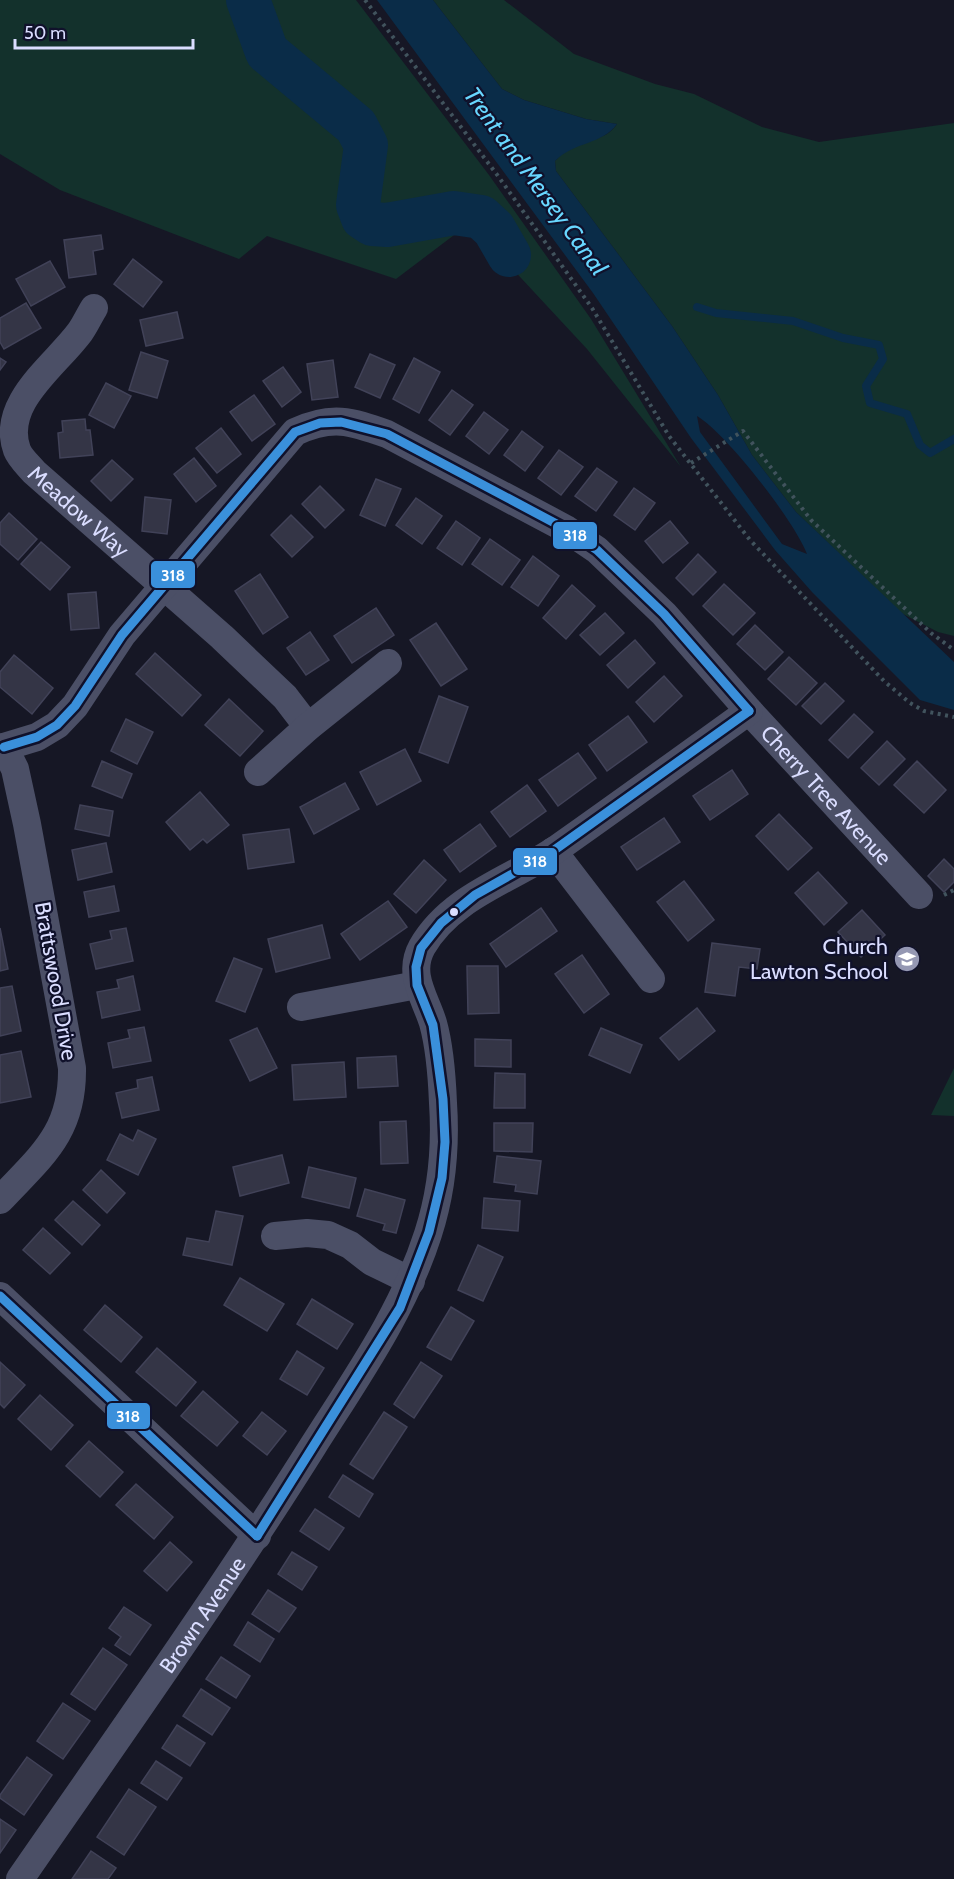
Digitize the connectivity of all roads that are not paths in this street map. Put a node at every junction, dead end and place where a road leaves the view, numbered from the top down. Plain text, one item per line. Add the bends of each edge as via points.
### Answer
1 (94, 308) dead end
2 (163, 586) junction
3 (388, 663) dead end
4 (749, 711) junction
5 (308, 727) junction
6 (2, 747) edge
7 (258, 772) dead end
8 (553, 851) junction
9 (919, 895) dead end
10 (651, 979) dead end
11 (417, 985) junction
12 (301, 1007) dead end
13 (0, 1200) edge
14 (274, 1236) dead end
15 (411, 1281) junction
16 (0, 1296) edge
17 (257, 1536) junction
18 (20, 1879) edge

1 - 2 street, Meadow Way via 80,332 26,396 17,414 17,452 34,472
2 - 4 street, Cherry Tree Avenue via 295,432 335,420 357,423 387,434 566,529 597,550 664,614
2 - 5 street, Meadow Way via 285,697
2 - 6 street, Cherry Tree Avenue via 122,635 75,706 57,726 37,738
3 - 5 street
4 - 8 street, Brown Avenue
4 - 9 street, Cherry Tree Avenue
5 - 7 street
6 - 13 street, Brattswood Drive via 15,769 27,824 73,1091 62,1128
8 - 10 street
8 - 11 street, Brown Avenue via 475,895 441,923 421,948
11 - 12 street
11 - 15 street, Brown Avenue via 433,1025 445,1142 442,1178 429,1232
14 - 15 street via 328,1235
15 - 17 street, Brown Avenue via 400,1308
16 - 17 street
17 - 18 street, Brown Avenue

